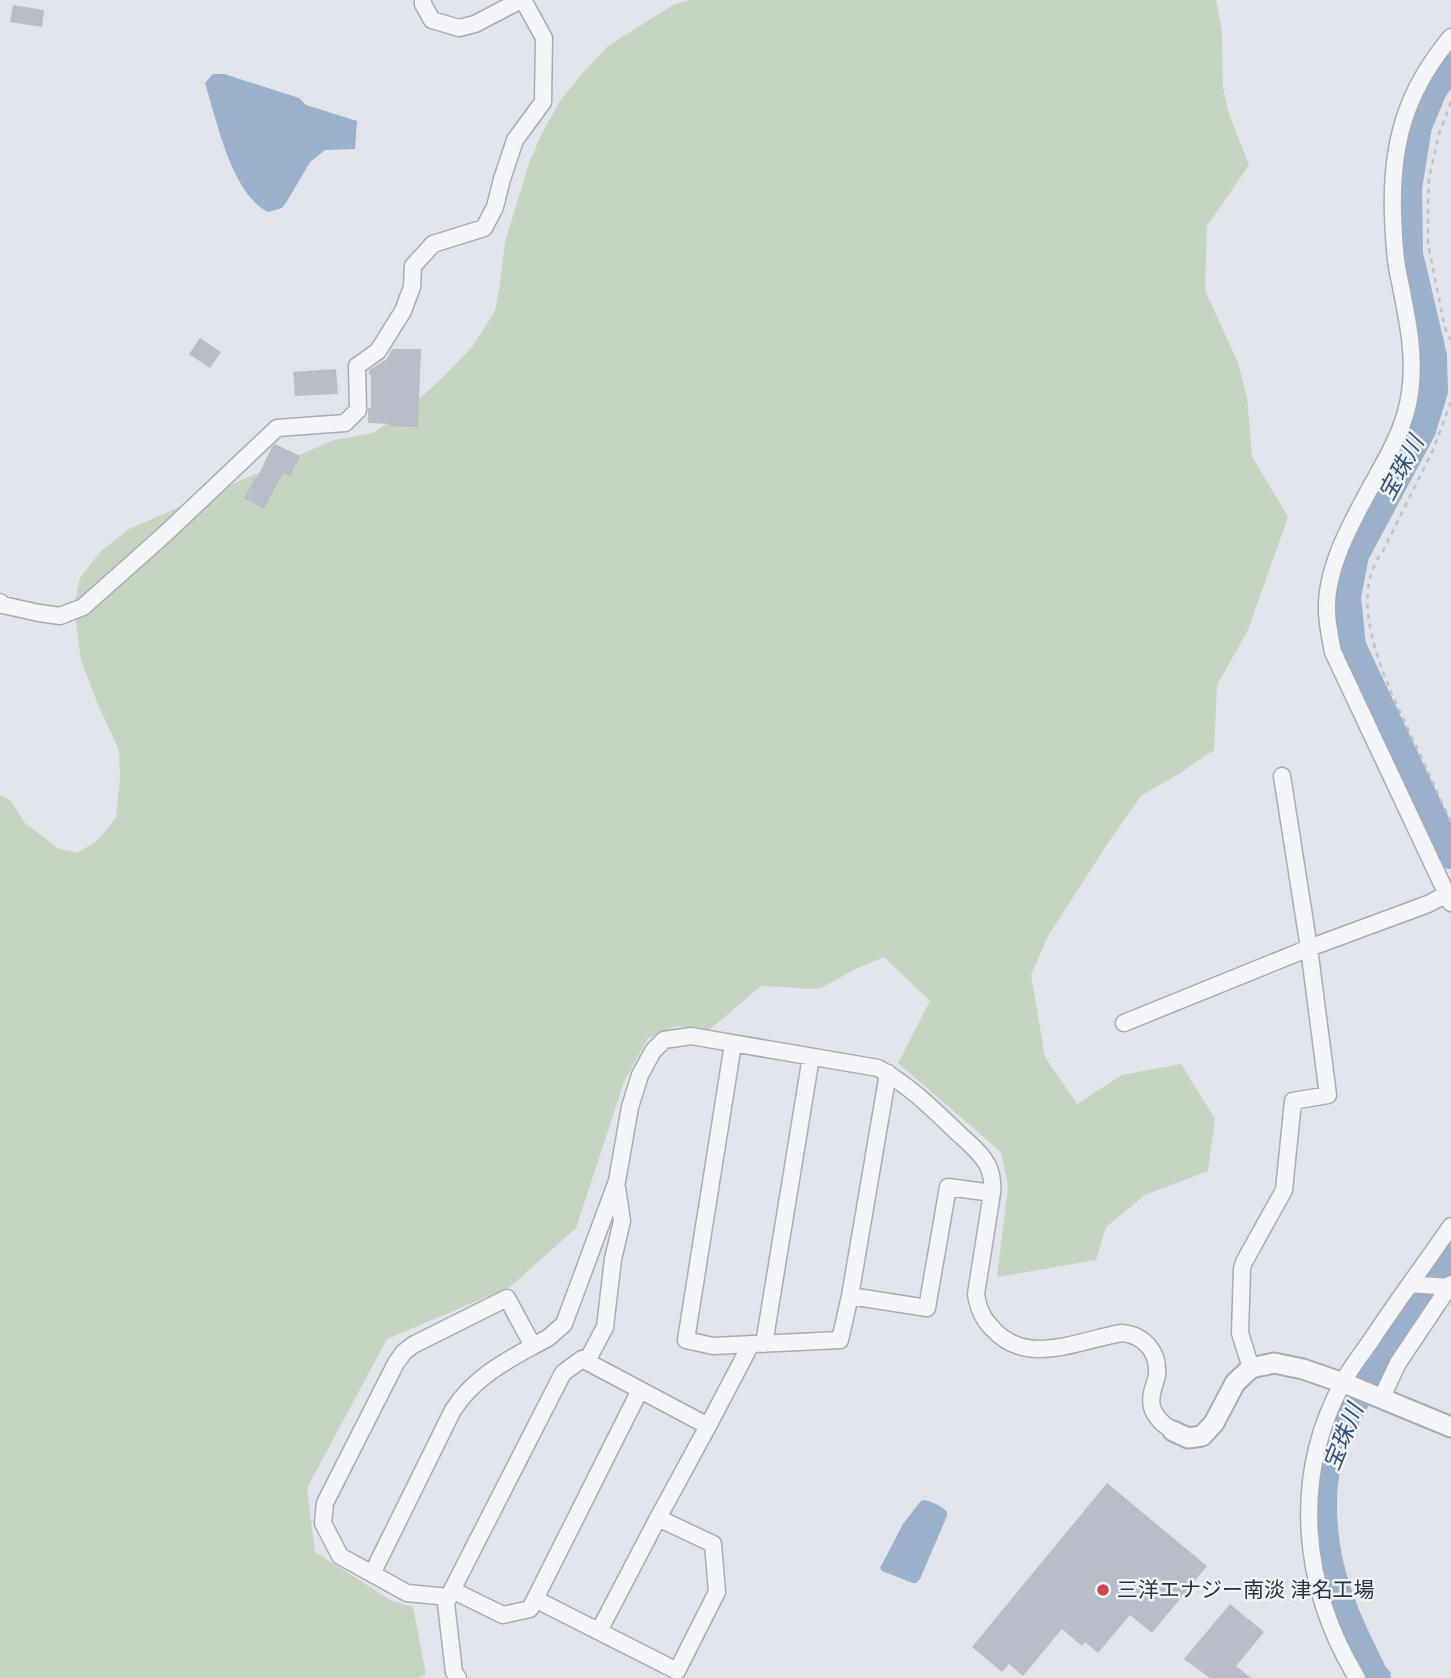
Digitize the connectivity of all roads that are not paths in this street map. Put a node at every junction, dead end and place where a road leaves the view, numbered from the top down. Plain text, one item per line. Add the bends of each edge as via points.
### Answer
1 (423, 0) edge
2 (522, 0) edge
3 (1451, 37) edge
4 (0, 602) edge
5 (1282, 776) dead end
6 (1450, 896) edge
7 (1310, 948) junction
8 (1124, 1023) dead end
9 (733, 1044) junction
10 (811, 1057) junction
11 (887, 1073) junction
12 (617, 1181) junction
13 (992, 1193) junction
14 (1451, 1226) edge
15 (1410, 1284) junction
16 (1450, 1285) edge
17 (850, 1296) junction
18 (757, 1344) junction
19 (533, 1346) junction
20 (587, 1361) junction
21 (1251, 1368) junction
22 (1345, 1384) junction
23 (640, 1390) junction
24 (1378, 1398) junction
25 (708, 1426) junction
26 (1451, 1427) edge
27 (1173, 1431) joint
28 (658, 1518) junction
29 (372, 1574) junction
30 (451, 1594) junction
31 (535, 1599) junction
32 (599, 1631) junction
33 (458, 1678) edge
34 (1357, 1678) edge

1 - 2 street via 432,20 459,28
2 - 4 street via 544,38 543,102 515,140 484,228 433,243 413,266 403,311 378,351 357,366 358,410 345,423 277,428 83,607 60,616
3 - 6 street via 1409,105 1398,137 1393,178 1394,246 1413,361 1406,416 1335,561 1327,605 1333,652
5 - 7 street
6 - 7 street
7 - 8 street
7 - 21 street via 1328,1095 1293,1101 1284,1191 1242,1269 1240,1333
9 - 10 street
9 - 12 street via 678,1037 664,1040 653,1051 630,1107
9 - 18 street via 686,1340 713,1346
10 - 11 street
10 - 18 street
11 - 13 street via 983,1158 991,1175
11 - 17 street
12 - 19 street via 569,1316
12 - 20 street via 622,1220 605,1327
13 - 17 street via 948,1187 927,1308
13 - 27 street via 976,1294 984,1320 1001,1339 1032,1350 1122,1334 1141,1339 1157,1363 1153,1411
14 - 15 street
15 - 16 street
15 - 22 street
16 - 24 street
17 - 18 street via 840,1340
18 - 25 street
19 - 29 street via 484,1376 459,1400
19 - 29 street via 507,1298 413,1345 396,1363 325,1503 323,1523 340,1556
20 - 23 street
20 - 30 street via 582,1359 562,1373
21 - 22 street via 1274,1363
21 - 27 street via 1235,1383 1202,1436 1188,1438
22 - 24 street
22 - 34 street via 1319,1440 1308,1517 1322,1604
23 - 25 street
23 - 31 street
24 - 26 street
25 - 28 street
28 - 32 street
28 - 32 street via 713,1544 717,1592 677,1671
29 - 30 street via 407,1593
30 - 31 street via 503,1615 530,1609
30 - 33 street via 446,1603
31 - 32 street

